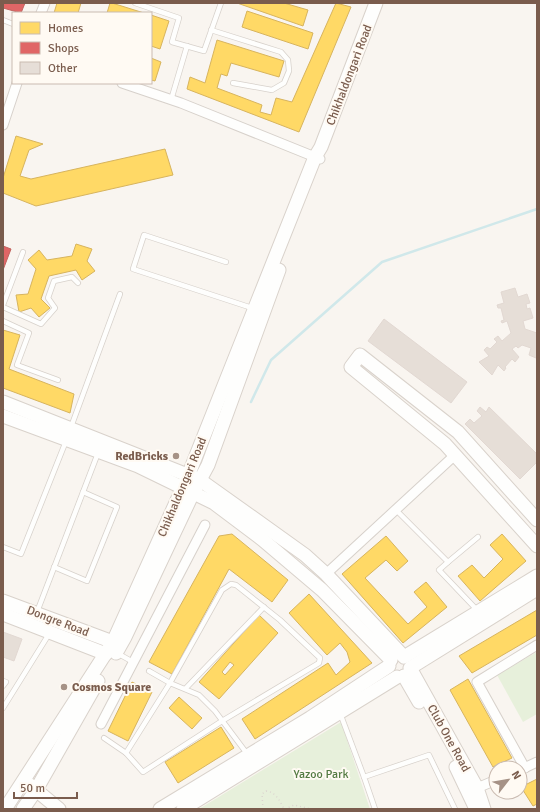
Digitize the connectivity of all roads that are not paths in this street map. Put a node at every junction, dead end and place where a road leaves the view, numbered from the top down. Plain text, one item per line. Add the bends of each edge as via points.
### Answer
1 (134, 3) edge
2 (221, 3) edge
3 (376, 3) edge
4 (211, 30) junction
5 (188, 46) junction
6 (233, 83) dead end
7 (17, 84) edge
8 (125, 84) edge
9 (172, 100) junction
10 (3, 125) edge
11 (319, 154) junction
12 (23, 252) dead end
13 (226, 262) dead end
14 (78, 283) dead end
15 (120, 294) dead end
16 (3, 306) edge
17 (254, 309) junction
18 (3, 321) edge
19 (58, 380) dead end
20 (3, 402) edge
21 (3, 416) edge
22 (69, 434) junction
23 (99, 452) junction
24 (455, 455) junction
25 (194, 478) junction
26 (187, 490) junction
27 (83, 492) junction
28 (395, 509) junction
29 (537, 520) edge
30 (205, 525) dead end
31 (478, 536) dead end
32 (537, 546) edge
33 (3, 547) edge
34 (448, 562) junction
35 (54, 567) junction
36 (326, 574) junction
37 (537, 576) edge
38 (537, 589) edge
39 (3, 601) edge
40 (264, 607) junction
41 (478, 612) junction
42 (37, 613) junction
43 (3, 614) edge
44 (50, 632) junction
45 (537, 645) edge
46 (111, 650) junction
47 (133, 662) junction
48 (399, 667) junction
49 (149, 671) dead end
50 (3, 681) edge
51 (170, 683) junction
52 (3, 686) edge
53 (186, 688) junction
54 (3, 708) edge
55 (340, 712) junction
56 (222, 721) junction
57 (101, 724) dead end
58 (104, 738) dead end
59 (126, 753) junction
60 (251, 760) junction
61 (518, 760) edge
62 (537, 762) edge
63 (528, 766) edge
64 (364, 777) junction
65 (24, 781) junction
66 (488, 783) edge
67 (477, 788) junction
68 (36, 790) junction
69 (15, 795) junction
70 (29, 807) edge
71 (5, 809) edge
72 (59, 809) edge
73 (160, 809) edge
74 (183, 809) edge
75 (375, 809) edge
76 (455, 809) edge
77 (476, 809) edge
78 (484, 809) edge

1 - 5 lane via 179,18 172,42
2 - 4 lane
3 - 11 street, Chikhaldongari Road
4 - 5 lane via 204,51
4 - 6 lane via 281,52 288,60 289,71 284,83 272,90
5 - 9 lane
7 - 10 street
8 - 9 street
9 - 11 street
11 - 17 street, Chikhaldongari Road
11 - 25 street, Chikhaldongari Road via 318,170 208,465
12 - 16 lane
13 - 17 lane via 144,235 133,268
14 - 16 lane via 72,277 54,281 48,298 55,308 41,324
15 - 22 lane
17 - 25 street, Chikhaldongari Road
18 - 19 lane via 29,333 17,365
20 - 22 street
21 - 22 street
22 - 23 street
22 - 25 street
22 - 33 lane via 21,554
23 - 26 street via 138,466
23 - 27 lane
24 - 28 street
24 - 29 street via 351,367 360,355 458,432
24 - 32 street
25 - 26 street, Chikhaldongari Road
25 - 36 street via 305,555
26 - 46 street, Chikhaldongari Road
26 - 48 street via 214,503 263,540 322,590
27 - 35 lane
27 - 35 lane via 117,507 87,581
28 - 34 lane
28 - 36 street
30 - 47 street
31 - 34 lane
34 - 41 lane via 439,570
35 - 42 lane
36 - 48 street
37 - 41 street
38 - 48 street
39 - 42 street, Dongre Road
40 - 51 lane via 236,585 226,586
40 - 53 lane
40 - 56 lane via 320,658 319,663
41 - 48 street
42 - 46 street, Dongre Road
43 - 44 street, Dongre Road
44 - 46 street, Dongre Road
44 - 54 lane
45 - 61 street via 477,682
46 - 47 lane
46 - 65 street, Chikhaldongari Road
46 - 68 street, Chikhaldongari Road
47 - 57 street
48 - 55 street
48 - 60 street via 356,689
48 - 67 street, Club One Road
48 - 77 street, Club One Road via 443,741
49 - 51 lane
50 - 52 lane via 6,682
51 - 53 lane
51 - 59 lane
53 - 56 lane via 199,695
55 - 60 street
55 - 64 lane
56 - 59 lane via 143,772
56 - 60 lane
58 - 59 lane
60 - 73 street
60 - 74 street
62 - 63 street
64 - 75 lane
64 - 76 lane via 429,755
65 - 68 street
65 - 69 street, Chikhaldongari Road
66 - 67 street
67 - 78 street, Club One Road
68 - 70 street, Chikhaldongari Road
68 - 72 street
69 - 70 street
69 - 71 street, Chikhaldongari Road

